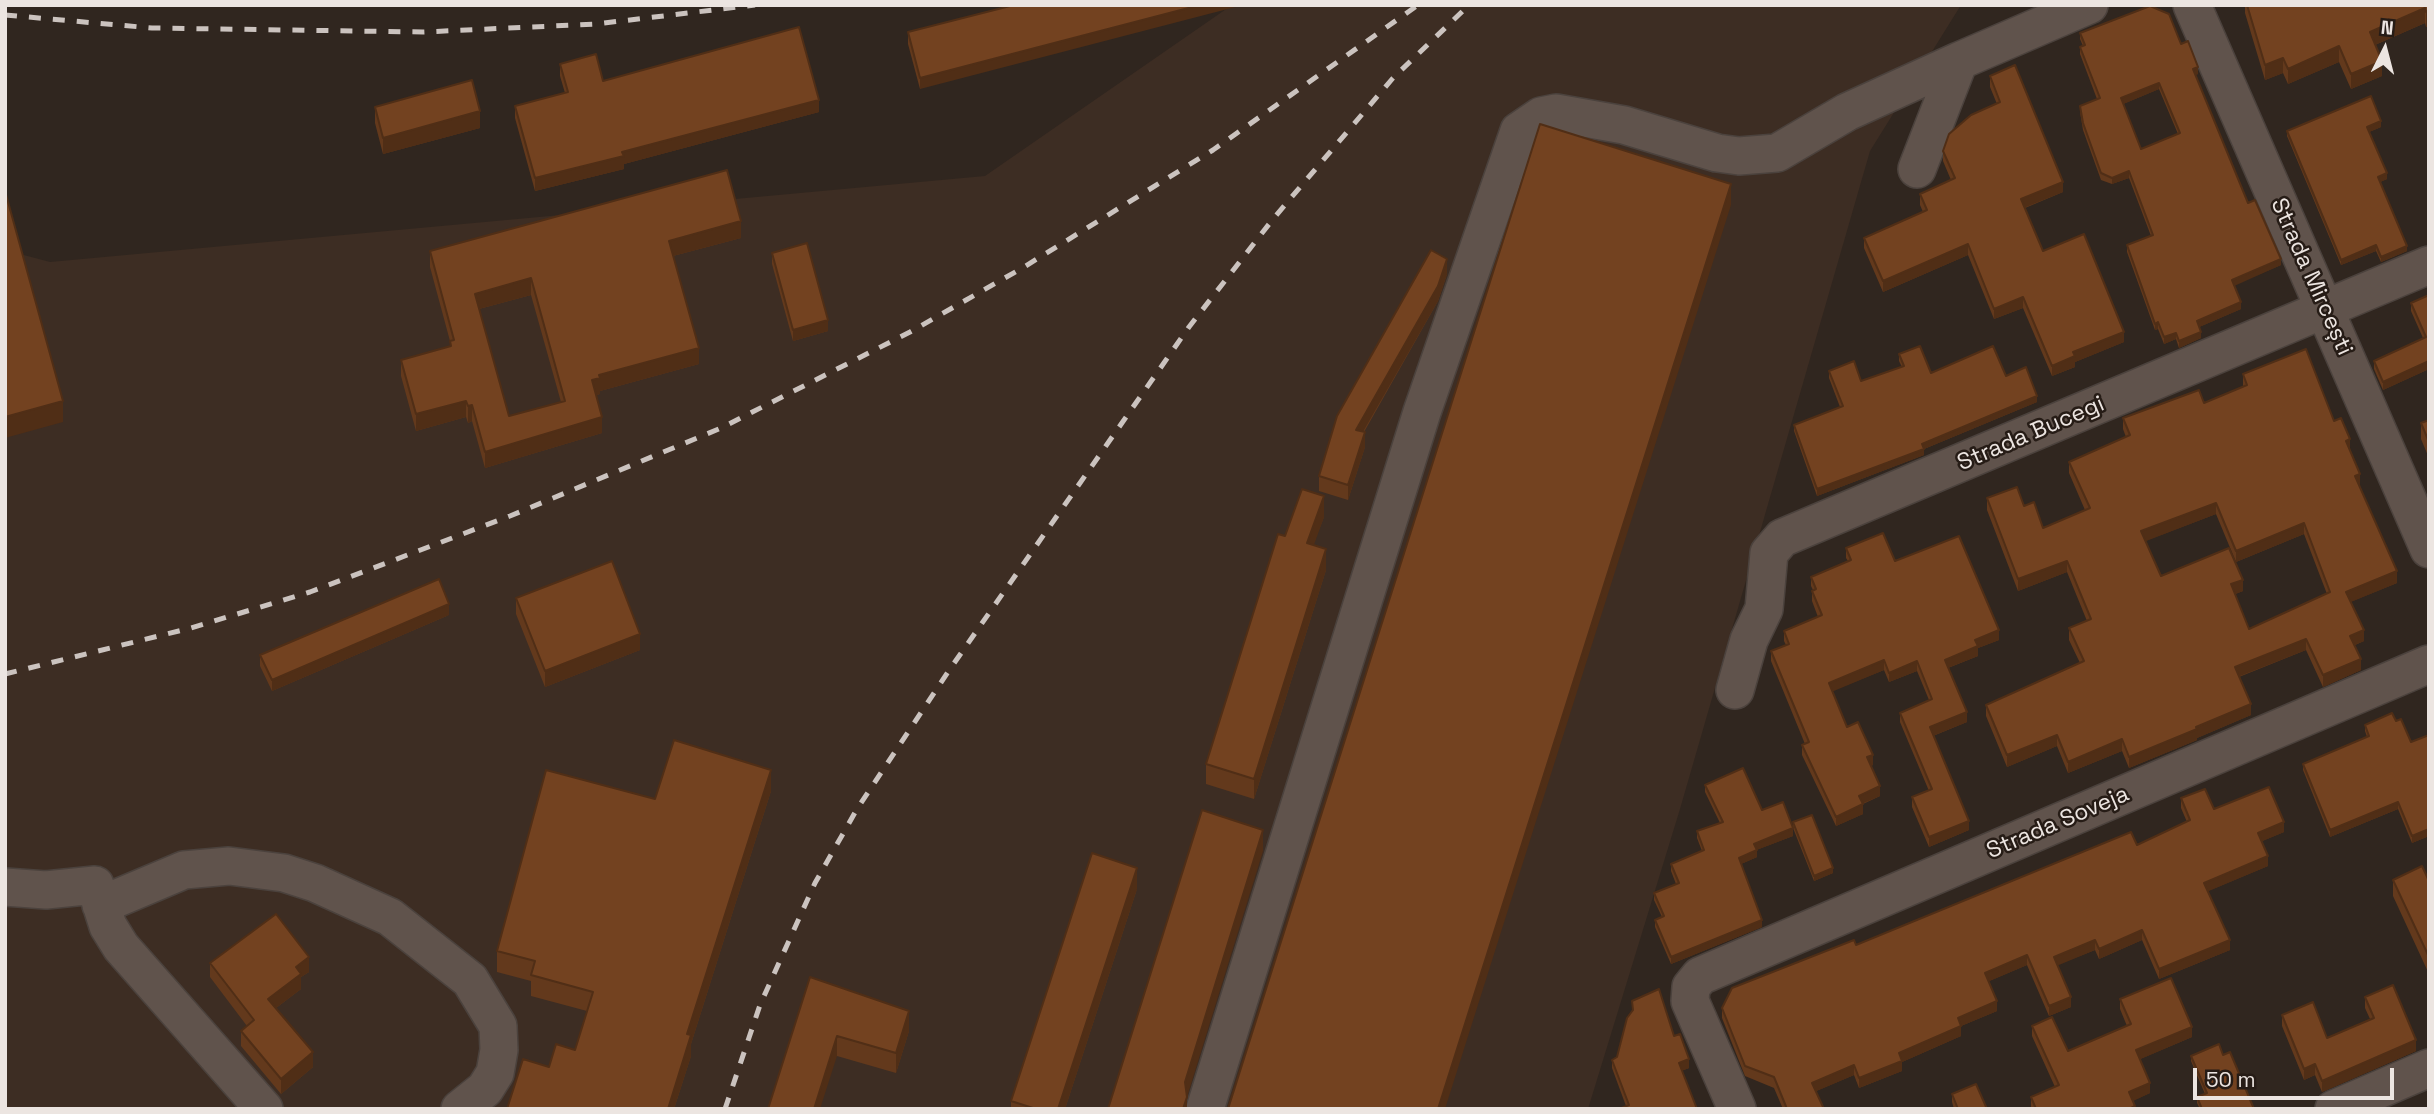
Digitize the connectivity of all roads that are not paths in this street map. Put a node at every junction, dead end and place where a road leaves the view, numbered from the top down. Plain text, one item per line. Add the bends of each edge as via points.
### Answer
1 (2089, 5) edge
2 (2192, 5) edge
3 (1959, 61) junction
4 (1917, 169) dead end
5 (2429, 265) edge
6 (2326, 310) junction
7 (2429, 549) edge
8 (2429, 664) edge
9 (1735, 690) dead end
10 (5, 887) edge
11 (101, 905) junction
12 (2429, 1068) edge
13 (264, 1109) edge
14 (460, 1109) edge
15 (1205, 1109) edge
16 (1737, 1109) edge
17 (2334, 1109) edge

1 - 3 street
2 - 6 street, Strada Mircești
3 - 4 street
3 - 15 street via 1847,112 1777,153 1717,153 1624,125 1556,113 1541,116 1519,131 1422,412
5 - 6 street, Strada Bucegi
6 - 7 street, Strada Mircești
6 - 9 street, Strada Bucegi via 1782,538 1769,553 1764,608
8 - 16 street, Strada Soveja via 1700,976 1691,987 1690,1001
10 - 11 street via 46,890 95,885
11 - 13 street via 121,947
11 - 14 street via 184,870 229,866 284,873 390,917 470,980 498,1026 495,1073 485,1089
12 - 17 street

